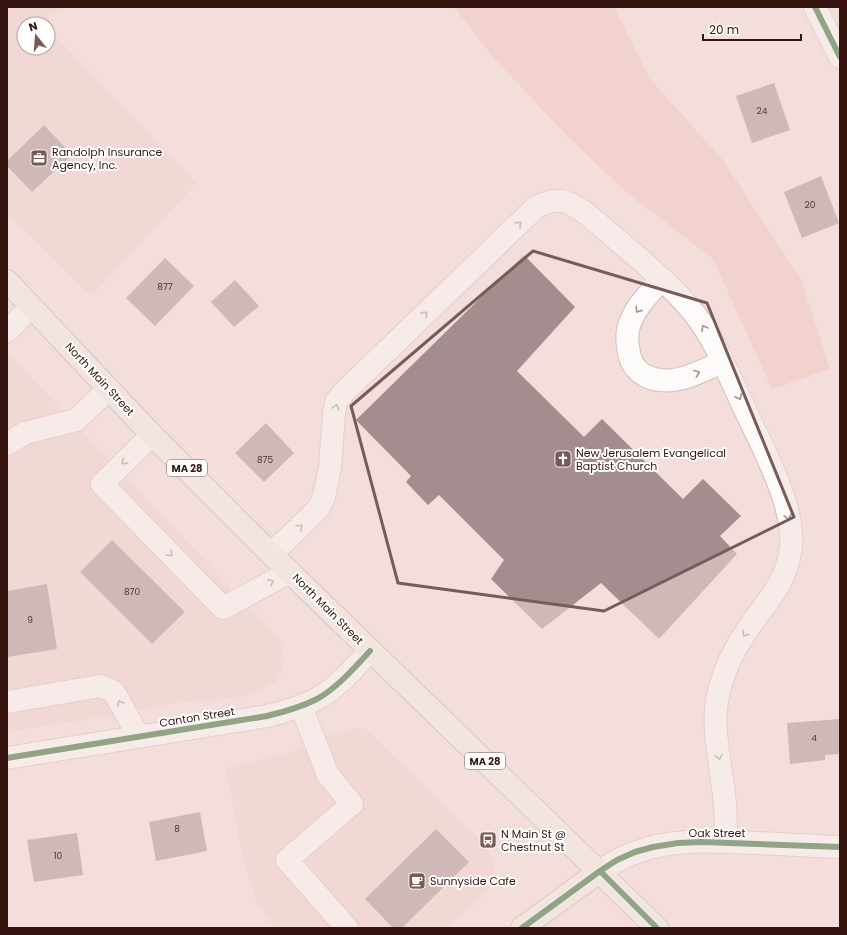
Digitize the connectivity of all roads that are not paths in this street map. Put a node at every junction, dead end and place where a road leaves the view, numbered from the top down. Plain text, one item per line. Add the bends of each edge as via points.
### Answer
1 (815, 7) edge
2 (840, 57) edge
3 (662, 279) junction
4 (7, 281) edge
5 (32, 307) junction
6 (7, 331) edge
7 (722, 362) junction
8 (109, 389) junction
9 (152, 435) junction
10 (7, 444) edge
11 (271, 554) junction
12 (290, 572) junction
13 (370, 651) junction
14 (7, 702) edge
15 (301, 706) junction
16 (139, 737) junction
17 (7, 758) edge
18 (726, 842) junction
19 (840, 847) edge
20 (600, 871) junction
21 (347, 928) edge
22 (522, 928) edge
23 (657, 928) edge

1 - 2 street
7 -> 3 street via 702,323
3 -> 7 street via 637,310 628,331 627,346 631,360 639,372 651,379 666,382 686,377
11 -> 3 street via 318,509 324,497 330,467 336,402 342,394 536,207 562,200 572,204
4 - 5 main road, North Main Street / MA 28
5 - 6 street
5 - 8 main road, North Main Street / MA 28
7 -> 18 street via 778,483 790,526 791,546 782,580 734,651 720,686 716,734 724,796
8 - 9 main road, North Main Street / MA 28
8 - 10 street via 76,420 25,433
9 - 11 main road, North Main Street / MA 28
9 -> 12 street via 102,484 223,608
11 - 12 main road, North Main Street / MA 28
12 - 13 main road, North Main Street / MA 28
13 - 15 street, Canton Street via 334,687
13 - 20 main road, North Main Street / MA 28
16 -> 14 street via 114,692 101,686
15 - 16 street, Canton Street via 267,716
15 - 21 street via 328,775 352,804 287,860
16 - 17 street, Canton Street
18 - 19 street, Oak Street
18 - 20 street, Oak Street via 678,843 653,847 617,860
20 - 22 main road
20 - 23 main road, North Main Street / MA 28

